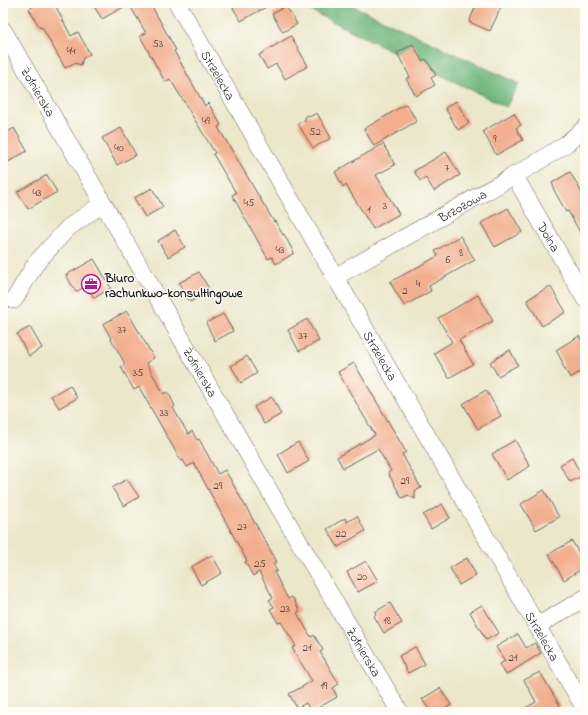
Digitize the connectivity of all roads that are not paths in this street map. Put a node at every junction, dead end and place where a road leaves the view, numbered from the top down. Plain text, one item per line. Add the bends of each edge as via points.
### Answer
1 (176, 3) edge
2 (3, 30) edge
3 (585, 128) edge
4 (514, 175) junction
5 (102, 204) junction
6 (335, 278) junction
7 (585, 299) edge
8 (14, 300) dead end
9 (585, 598) edge
10 (537, 626) junction
11 (585, 708) edge
12 (400, 712) edge

1 - 6 street, Strzelecka
2 - 5 street, Żołnierska
3 - 4 street, Brzozowa via 566,144
4 - 6 street, Brzozowa
4 - 7 street, Dolna
5 - 8 street via 68,228 36,263
5 - 12 street, Żołnierska
6 - 10 street, Strzelecka
9 - 10 street
10 - 11 street, Strzelecka

